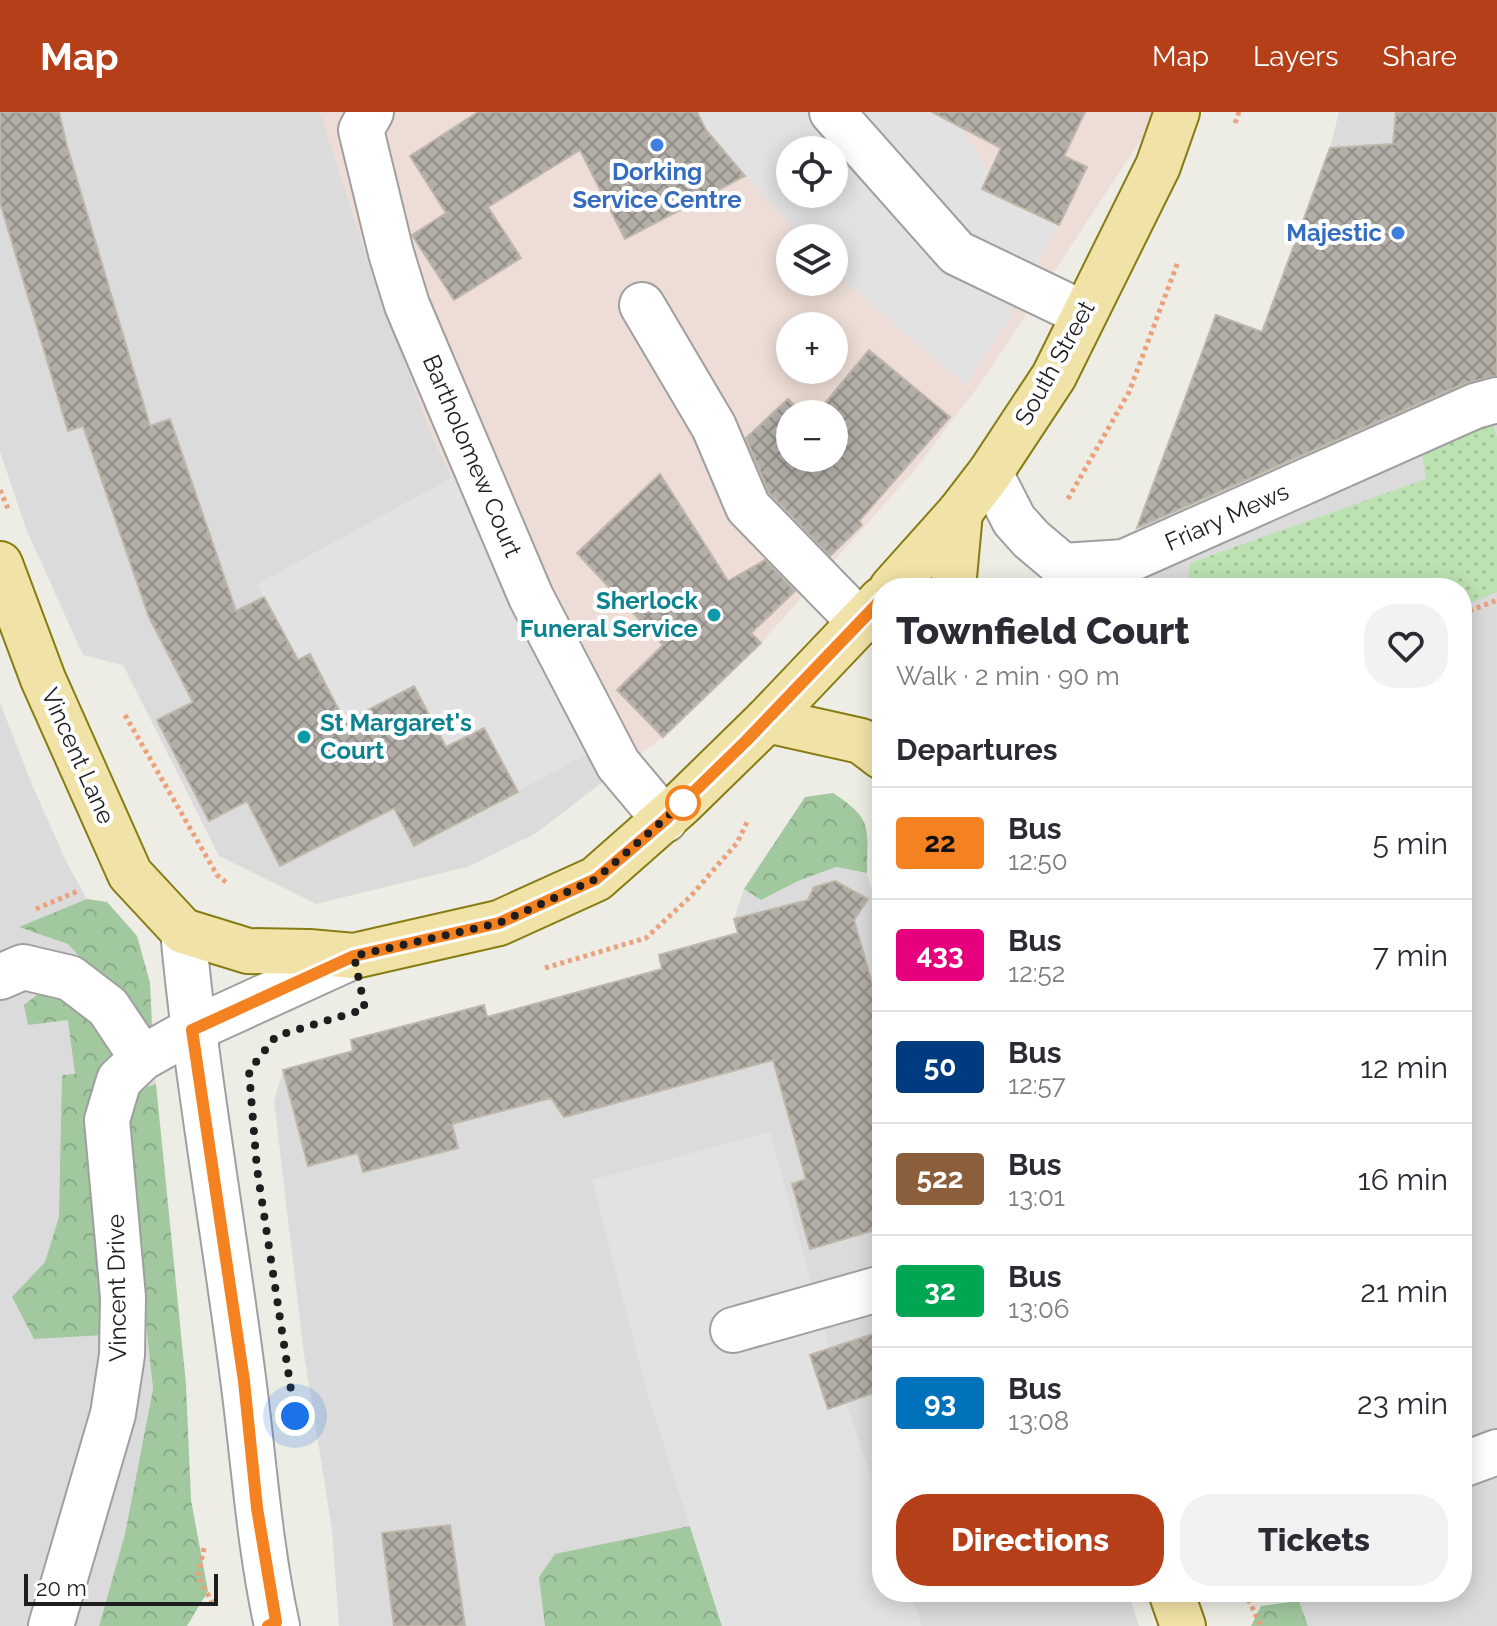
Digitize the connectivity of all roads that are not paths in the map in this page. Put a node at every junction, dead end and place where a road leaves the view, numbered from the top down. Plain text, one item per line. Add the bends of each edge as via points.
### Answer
1 (371, 112) edge
2 (832, 112) edge
3 (1177, 112) edge
4 (642, 305) dead end
5 (1084, 314) junction
6 (1497, 400) edge
7 (990, 473) junction
8 (960, 512) junction
9 (0, 564) edge
10 (901, 578) edge
11 (954, 578) edge
12 (871, 611) edge
13 (767, 720) junction
14 (872, 749) edge
15 (665, 820) junction
16 (183, 931) junction
17 (354, 956) junction
18 (0, 977) edge
19 (192, 1030) junction
20 (142, 1058) junction
21 (872, 1291) edge
22 (733, 1330) dead end
23 (1497, 1452) edge
24 (1472, 1461) edge
25 (1175, 1602) edge
26 (273, 1625) edge
27 (51, 1626) edge
28 (1183, 1626) edge

1 - 15 street, Bartholomew Court via 361,130 407,305 531,597 618,764
2 - 5 street via 957,253
3 - 5 main road, South Street via 1158,166
4 - 12 street via 714,427 748,507
5 - 7 main road, South Street via 1054,376
6 - 7 street, Friary Mews via 1124,562 1063,566 1014,520
7 - 8 main road, South Street
8 - 10 main road, South Street
8 - 11 main road
9 - 16 main road, Vincent Lane via 43,679 130,874
12 - 13 main road
13 - 14 main road via 861,741
13 - 15 main road
15 - 17 main road via 596,879 499,923
16 - 17 main road via 248,951
16 - 19 street
17 - 19 street
18 - 20 street via 23,967 70,978 108,1007
19 - 20 street, Vincent Drive
19 - 26 street via 244,1381
20 - 27 street, Vincent Drive via 119,1080 107,1120 123,1297 113,1414
21 - 22 street
23 - 24 street
25 - 28 main road

